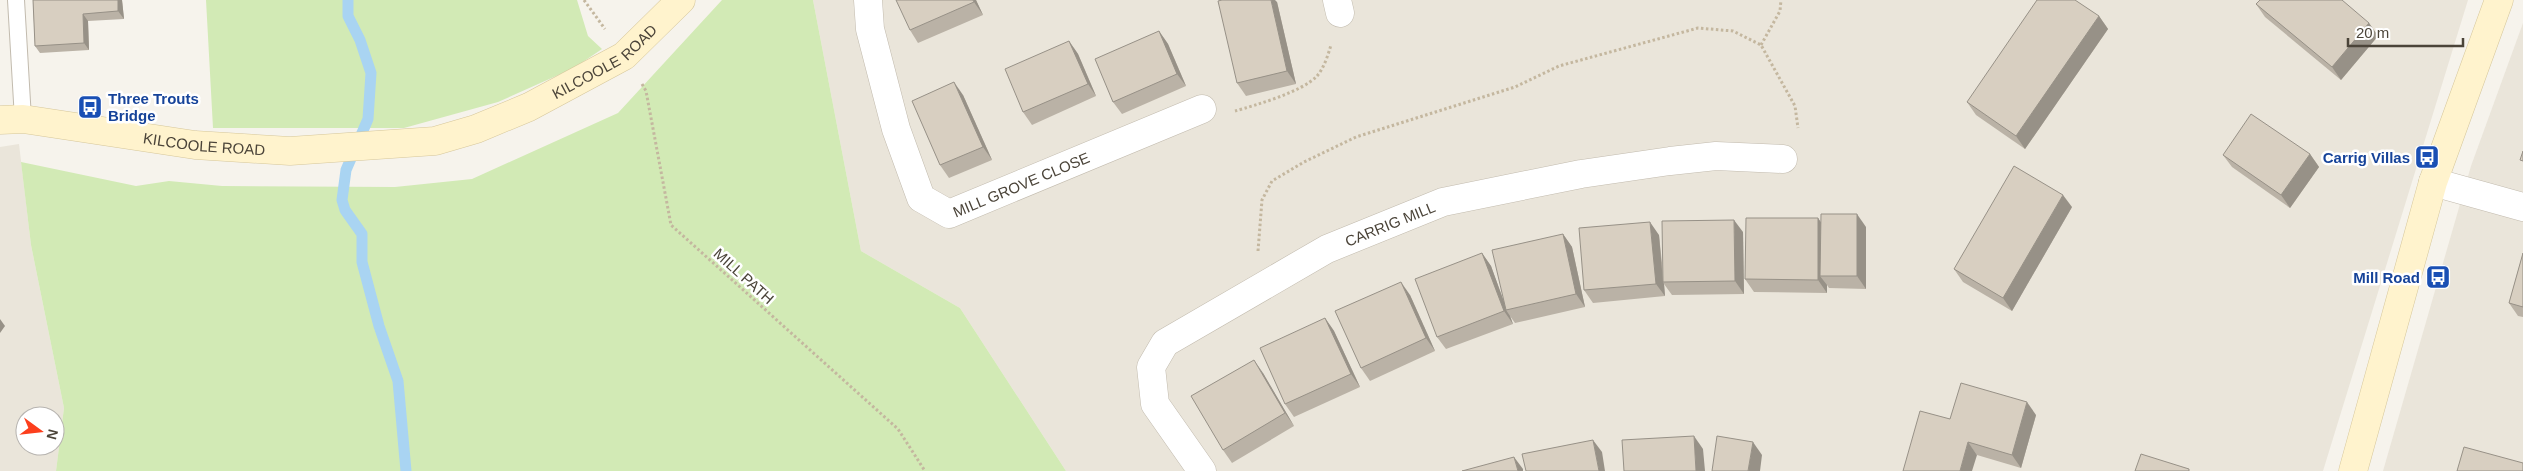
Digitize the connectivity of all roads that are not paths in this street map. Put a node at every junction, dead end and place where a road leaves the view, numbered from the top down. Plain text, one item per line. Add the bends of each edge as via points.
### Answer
1 (16, 0) edge
2 (681, 0) edge
3 (868, 0) edge
4 (2499, 0) edge
5 (1202, 109) road end
6 (11, 120) edge
7 (1783, 159) road end
8 (2433, 182) junction
9 (2523, 207) edge
10 (1202, 471) edge
11 (2353, 471) edge

1 - 6 lane
2 - 6 main road, KILCOOLE ROAD via 624,56 529,107 476,130 435,141 290,150 195,145
3 - 5 street, MILL GROVE CLOSE via 870,29 896,129 921,198 949,214
4 - 8 main road
7 - 10 street, CARRIG MILL via 1716,156 1581,174 1443,202 1327,249 1165,343 1152,367 1155,404
8 - 9 street
8 - 11 main road

